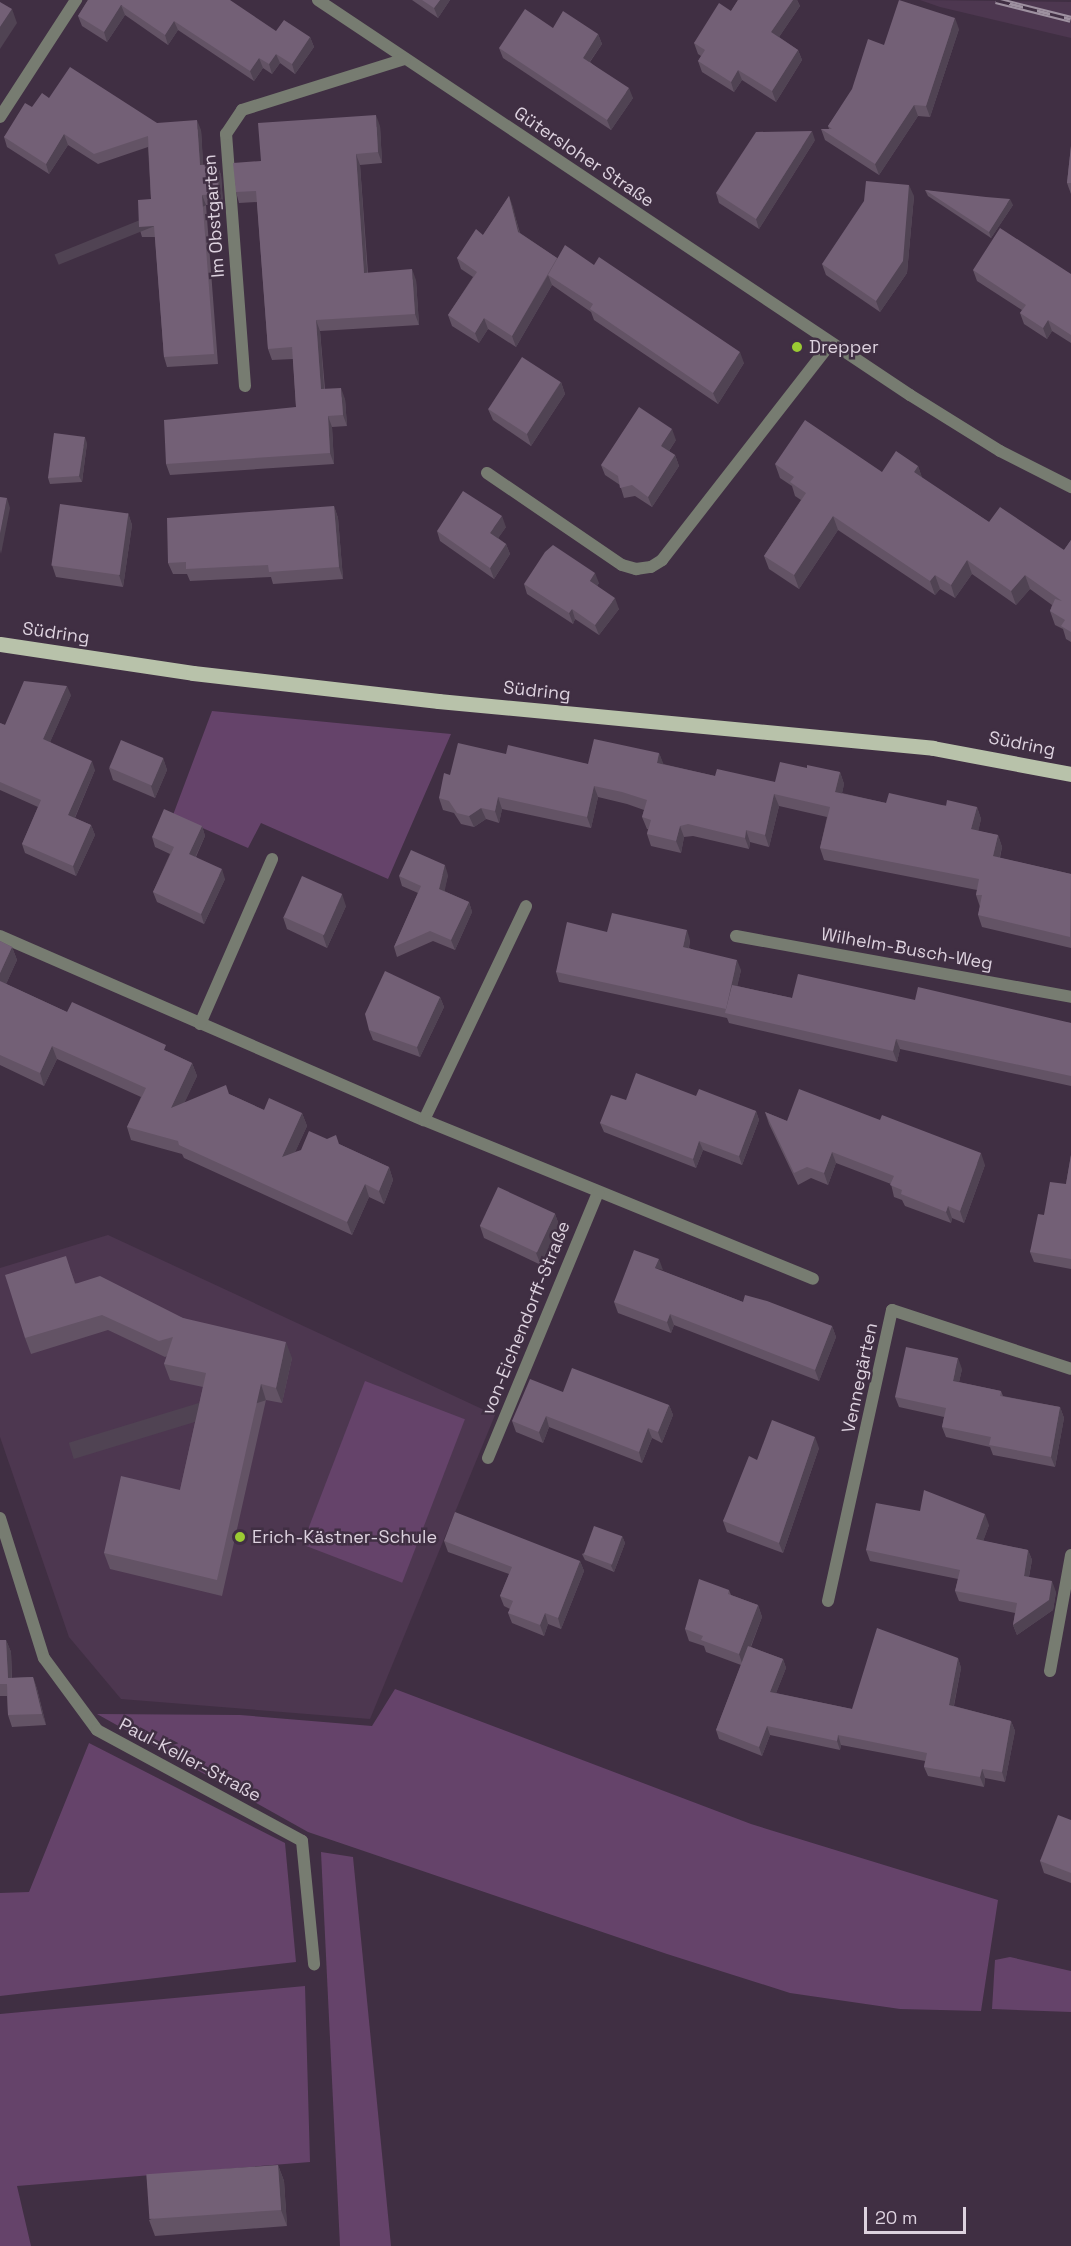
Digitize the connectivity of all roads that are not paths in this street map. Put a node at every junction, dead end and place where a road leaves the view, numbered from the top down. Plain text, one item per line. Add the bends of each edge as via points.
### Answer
1 (76, 0) edge
2 (318, 0) edge
3 (405, 59) junction
4 (0, 117) edge
5 (831, 343) junction
6 (245, 386) dead end
7 (487, 473) dead end
8 (1071, 486) edge
9 (0, 644) edge
10 (1071, 774) edge
11 (272, 859) dead end
12 (526, 906) dead end
13 (0, 936) edge
14 (736, 936) dead end
15 (1071, 997) edge
16 (201, 1024) junction
17 (424, 1120) junction
18 (598, 1192) junction
19 (813, 1279) dead end
20 (1071, 1369) edge
21 (488, 1458) dead end
22 (0, 1518) edge
23 (1071, 1555) edge
24 (828, 1601) dead end
25 (1050, 1671) dead end
26 (314, 1964) dead end

1 - 4 street
2 - 3 street, Gütersloher Straße
3 - 5 street, Gütersloher Straße
3 - 6 street, Im Obstgarten via 242,110 225,134
5 - 7 street via 662,560 651,567 636,569 622,565
5 - 8 street, Gütersloher Straße via 1000,451
9 - 10 main road, Südring via 193,673 426,699 933,748
11 - 16 street
12 - 17 street
13 - 16 street
14 - 15 street, Wilhelm-Busch-Weg
16 - 17 street
17 - 18 street
18 - 19 street
18 - 21 street, von-Eichendorff-Straße
20 - 24 street, Vennegärten via 892,1310
22 - 26 street, Paul-Keller-Straße via 44,1658 97,1730 302,1841
23 - 25 street

